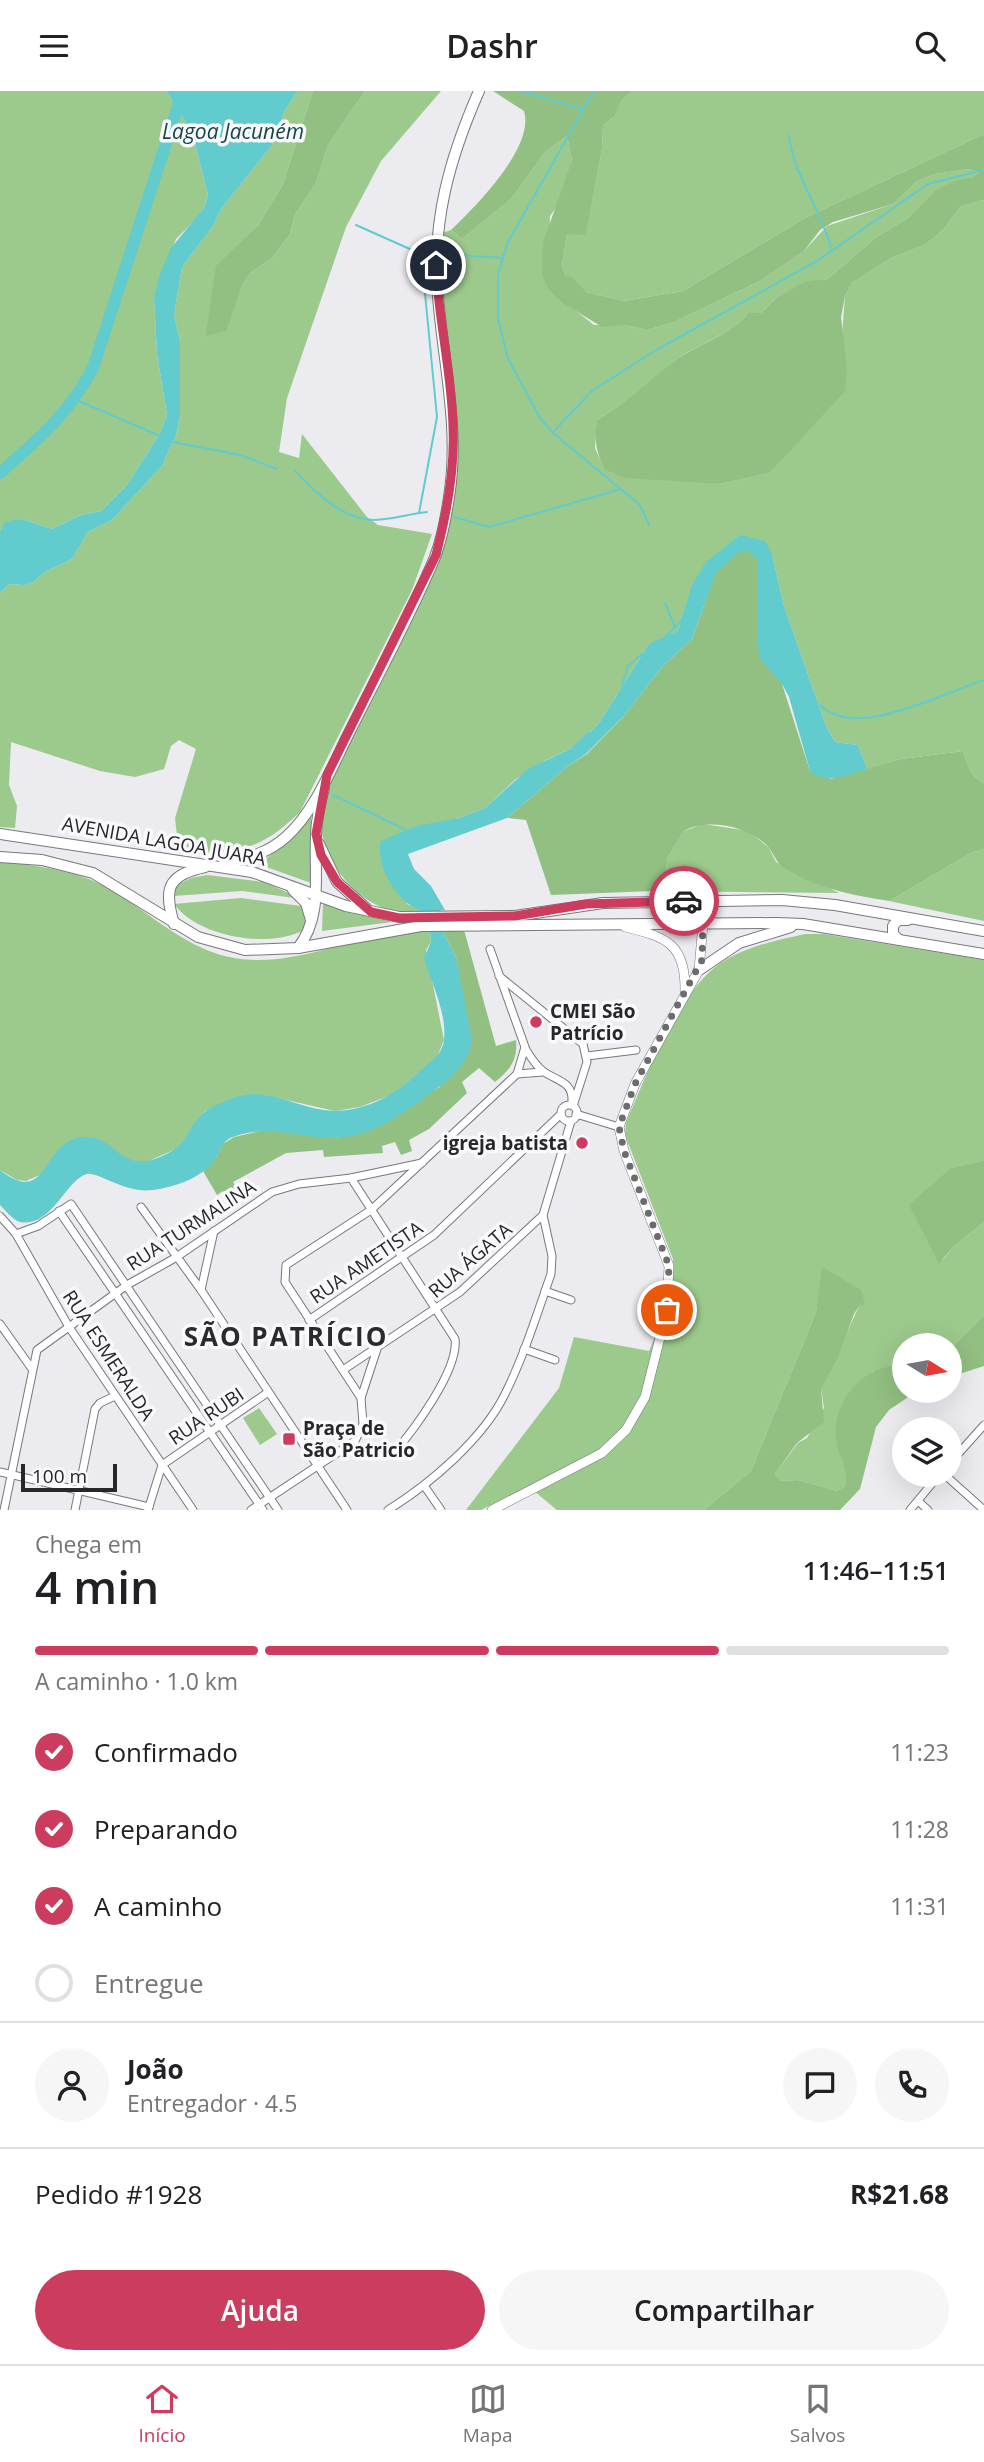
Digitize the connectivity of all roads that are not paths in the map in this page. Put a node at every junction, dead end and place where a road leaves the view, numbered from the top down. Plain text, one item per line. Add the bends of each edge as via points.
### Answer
1 (480, 91) edge
2 (327, 775) junction
3 (0, 834) edge
4 (316, 834) junction
5 (0, 857) edge
6 (212, 865) junction
7 (285, 883) junction
8 (315, 895) junction
9 (686, 901) junction
10 (371, 912) junction
11 (420, 922) junction
12 (457, 922) junction
13 (703, 923) junction
14 (938, 923) junction
15 (174, 924) junction
16 (803, 924) junction
17 (312, 926) junction
18 (624, 926) junction
19 (984, 931) edge
20 (900, 940) junction
21 (298, 948) junction
22 (490, 949) dead end
23 (984, 954) edge
24 (699, 970) junction
25 (499, 975) junction
26 (685, 993) junction
27 (523, 994) junction
28 (508, 1000) junction
29 (525, 1047) junction
30 (636, 1050) dead end
31 (587, 1056) junction
32 (543, 1072) junction
33 (517, 1074) junction
34 (584, 1075) junction
35 (566, 1083) junction
36 (573, 1112) junction
37 (561, 1114) junction
38 (619, 1127) junction
39 (422, 1163) junction
40 (351, 1178) junction
41 (141, 1207) dead end
42 (59, 1210) junction
43 (371, 1210) junction
44 (543, 1215) junction
45 (0, 1216) edge
46 (214, 1230) junction
47 (16, 1234) junction
48 (175, 1258) junction
49 (404, 1258) junction
50 (127, 1285) junction
51 (201, 1290) junction
52 (545, 1291) junction
53 (116, 1293) junction
54 (571, 1300) dead end
55 (438, 1310) junction
56 (309, 1320) junction
57 (0, 1324) edge
58 (69, 1327) junction
59 (378, 1345) junction
60 (524, 1349) junction
61 (555, 1360) dead end
62 (33, 1370) junction
63 (343, 1370) junction
64 (267, 1393) junction
65 (116, 1396) junction
66 (361, 1398) junction
67 (221, 1425) junction
68 (984, 1425) edge
69 (211, 1431) junction
70 (962, 1450) edge
71 (393, 1454) dead end
72 (162, 1465) junction
73 (317, 1466) junction
74 (0, 1472) edge
75 (12, 1475) junction
76 (425, 1487) junction
77 (929, 1487) edge
78 (958, 1487) edge
79 (79, 1490) junction
80 (270, 1498) junction
81 (918, 1501) junction
82 (262, 1507) edge
83 (148, 1508) edge
84 (4, 1510) edge
85 (75, 1510) edge
86 (193, 1510) edge
87 (251, 1510) edge
88 (278, 1510) edge
89 (347, 1510) edge
90 (388, 1510) edge
91 (441, 1510) edge
92 (492, 1510) edge
93 (910, 1510) edge
94 (928, 1510) edge
95 (984, 1510) edge

1 - 2 main road via 452,159 438,238 437,294 453,427 447,511 436,555
2 - 4 main road
2 - 6 main road via 286,837 244,860
3 - 6 main road, AVENIDA LAGOA JUARA
4 - 8 main road
4 - 10 main road via 321,855 337,882
5 - 15 main road, AVENIDA LAGOA JUARA via 41,860 93,873
6 - 7 main road, AVENIDA LAGOA JUARA
6 - 15 main road via 184,871 173,881 167,898
7 - 8 main road, AVENIDA LAGOA JUARA
7 - 17 main road via 306,903
8 - 10 main road, AVENIDA LAGOA JUARA
8 - 17 main road
9 - 12 main road, AVENIDA LAGOA JUARA via 586,904
9 - 13 main road
9 - 14 main road, AVENIDA LAGOA JUARA via 806,901
10 - 11 main road, AVENIDA LAGOA JUARA
11 - 12 main road, AVENIDA LAGOA JUARA
11 - 21 main road, AVENIDA LAGOA JUARA
12 - 18 main road, AVENIDA LAGOA JUARA
13 - 16 main road, AVENIDA LAGOA JUARA
13 - 18 main road, AVENIDA LAGOA JUARA
13 - 24 street
14 - 19 main road, AVENIDA LAGOA JUARA
14 - 20 main road via 898,920 892,932
15 - 21 main road, AVENIDA LAGOA JUARA via 232,947
16 - 20 main road, AVENIDA LAGOA JUARA
16 - 24 main road via 738,943
17 - 21 main road
18 - 26 street via 672,944 684,969
20 - 23 main road, AVENIDA LAGOA JUARA
22 - 25 street
24 - 26 street
25 - 27 street
25 - 28 street
26 - 38 street via 639,1076
27 - 28 street
27 - 31 street via 578,1037
28 - 29 street
29 - 32 street
29 - 33 street
30 - 31 street
31 - 34 street
32 - 33 street
32 - 35 street
33 - 39 street
34 - 35 street
34 - 36 street
35 - 36 street
36 - 37 street, RUA AMETISTA via 565,1106
36 - 37 street via 566,1121
36 - 38 street
36 - 44 street
37 - 49 street, RUA AMETISTA
38 - 92 street via 669,1266 667,1310 645,1397 626,1430 602,1453
39 - 40 street, RUA TURMALINA
39 - 43 street
40 - 43 street
40 - 46 street, RUA TURMALINA via 272,1192
41 - 48 street
42 - 47 street via 38,1226
42 - 50 street via 71,1204
42 - 53 street
43 - 49 street
43 - 56 street via 286,1265 285,1282
44 - 52 street via 552,1256
44 - 55 street, RUA ÁGATA
45 - 47 street, RUA ESMERALDA
46 - 48 street, RUA TURMALINA
46 - 51 street
47 - 58 street, RUA ESMERALDA
48 - 50 street, RUA TURMALINA
48 - 51 street
49 - 55 street
49 - 56 street, RUA AMETISTA
50 - 53 street, RUA TURMALINA
50 - 67 street
51 - 64 street
52 - 54 street
52 - 60 street
53 - 58 street, RUA TURMALINA
53 - 69 street
55 - 59 street, RUA ÁGATA
55 - 71 street via 455,1339 453,1358 429,1405
56 - 63 street
57 - 62 street
58 - 62 street, RUA TURMALINA via 37,1350
58 - 65 street, RUA ESMERALDA
59 - 63 street, RUA ÁGATA
59 - 66 street
60 - 61 street
60 - 76 street via 481,1430
62 - 75 street
63 - 66 street
64 - 67 street, RUA RUBI
64 - 73 street
65 - 72 street, RUA ESMERALDA
65 - 79 street via 95,1409
66 - 73 street via 361,1433
67 - 69 street, RUA RUBI
67 - 80 street
68 - 70 street
69 - 72 street, RUA RUBI
69 - 82 street
72 - 83 street
72 - 86 street, RUA ESMERALDA
73 - 80 street
73 - 89 street
74 - 75 street
75 - 79 street
75 - 84 street
76 - 90 street
76 - 91 street
77 - 81 street
78 - 95 street
79 - 83 street
79 - 85 street
80 - 82 street
80 - 88 street
81 - 93 street
81 - 94 street
82 - 87 street

